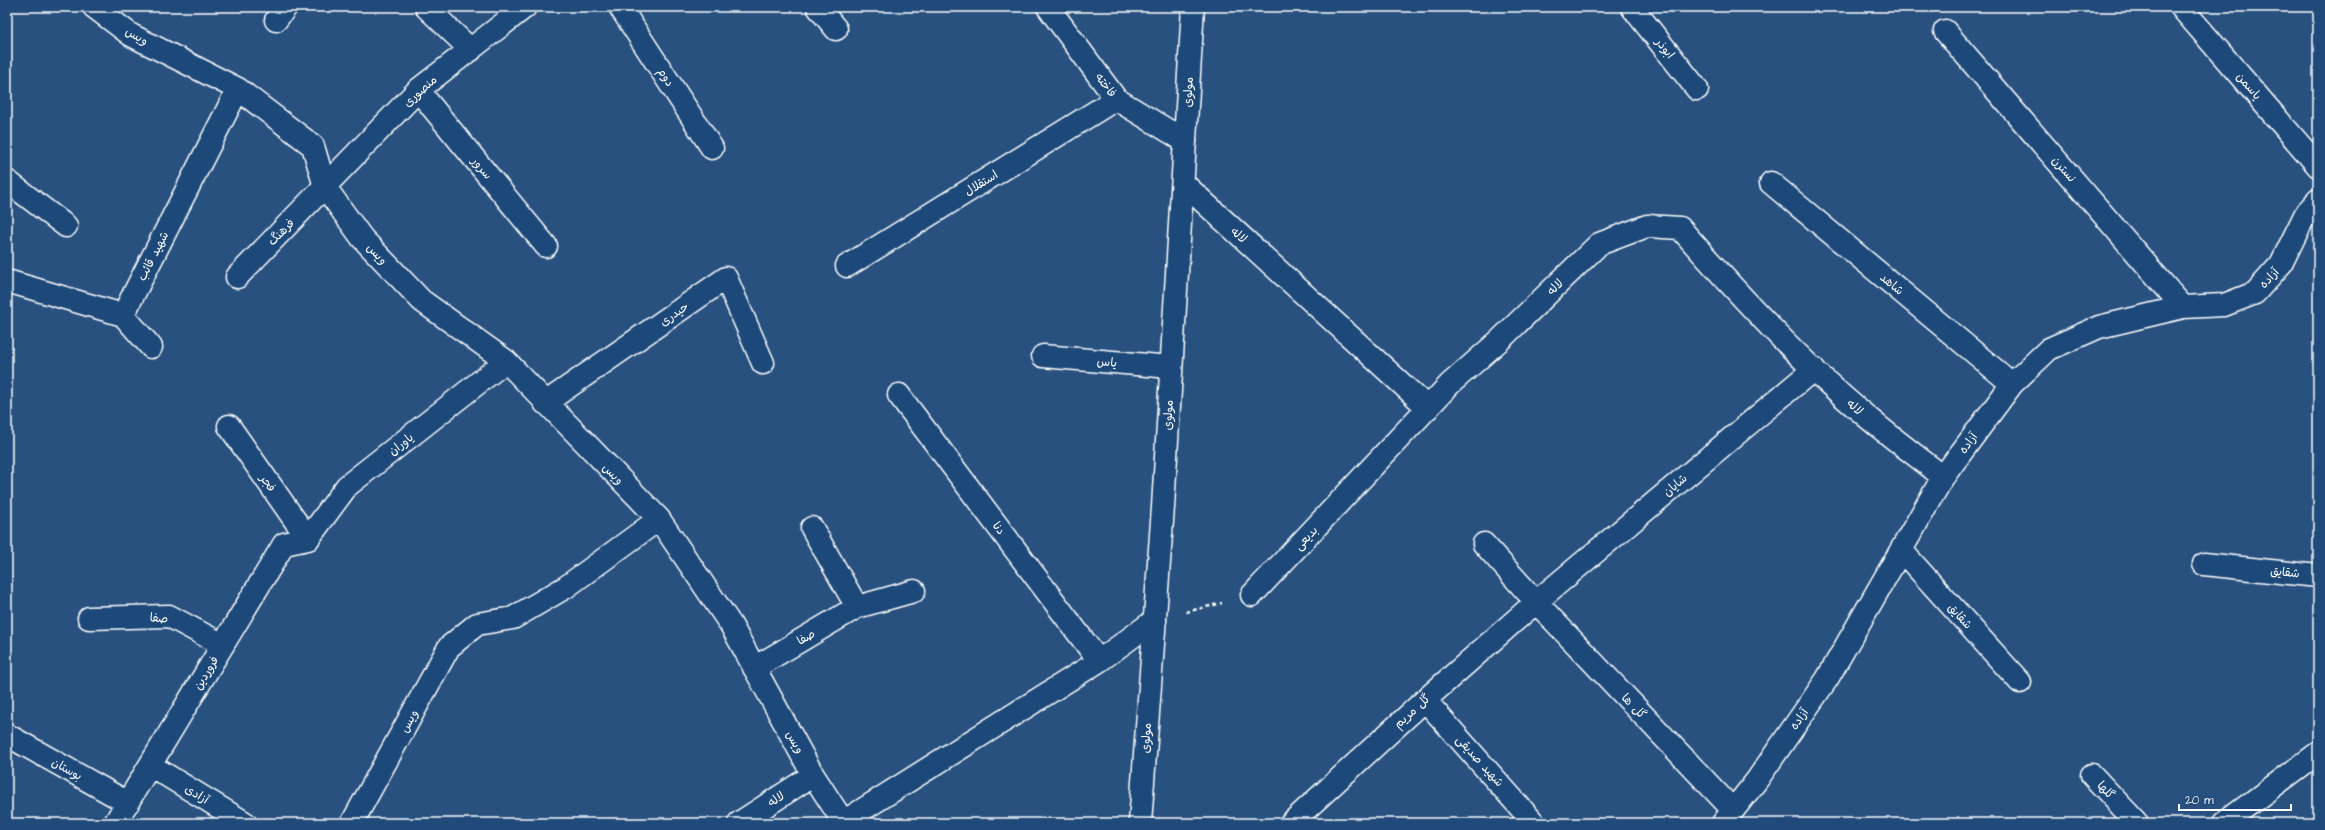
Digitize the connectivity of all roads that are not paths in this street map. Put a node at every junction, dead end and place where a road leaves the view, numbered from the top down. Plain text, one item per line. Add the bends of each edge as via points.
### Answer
1 (94, 7) edge
2 (426, 7) edge
3 (525, 7) edge
4 (620, 7) edge
5 (818, 7) edge
6 (1048, 7) edge
7 (1193, 7) edge
8 (1632, 7) edge
9 (2181, 7) edge
10 (836, 29) dead end
11 (1945, 31) dead end
12 (471, 50) junction
13 (238, 89) junction
14 (1697, 89) dead end
15 (418, 90) junction
16 (1116, 99) junction
17 (1185, 141) junction
18 (712, 148) dead end
19 (2318, 166) edge
20 (7, 181) edge
21 (1183, 184) junction
22 (1771, 184) dead end
23 (325, 187) junction
24 (2318, 200) edge
25 (66, 226) dead end
26 (546, 246) dead end
27 (847, 266) dead end
28 (237, 277) dead end
29 (7, 281) edge
30 (2183, 307) junction
31 (123, 316) junction
32 (151, 347) dead end
33 (1043, 356) dead end
34 (506, 361) junction
35 (763, 363) dead end
36 (1171, 367) junction
37 (1814, 369) junction
38 (2012, 384) junction
39 (899, 395) dead end
40 (545, 403) junction
41 (1428, 408) junction
42 (229, 426) dead end
43 (1943, 477) junction
44 (658, 519) junction
45 (812, 528) dead end
46 (308, 539) junction
47 (1484, 544) dead end
48 (1901, 550) junction
49 (2204, 564) dead end
50 (2318, 576) edge
51 (914, 591) dead end
52 (1252, 595) road end
53 (1536, 602) junction
54 (857, 607) junction
55 (89, 618) dead end
56 (1155, 620) junction
57 (223, 645) junction
58 (1099, 661) junction
59 (754, 668) junction
60 (2020, 682) dead end
61 (1425, 700) junction
62 (7, 735) edge
63 (2318, 753) edge
64 (150, 765) junction
65 (813, 775) junction
66 (2092, 775) dead end
67 (128, 803) junction
68 (1728, 817) edge
69 (843, 822) edge
70 (115, 823) edge
71 (245, 823) edge
72 (352, 823) edge
73 (739, 823) edge
74 (1140, 823) edge
75 (1291, 823) edge
76 (1534, 823) edge
77 (2137, 823) edge
78 (2224, 823) edge

1 - 13 street, ویس via 131,35
2 - 12 street
3 - 12 street, منصوری
4 - 18 street, دوم
5 - 10 street
6 - 16 street, فاخته
7 - 17 street, مولوی
8 - 14 street, ابوذر
9 - 19 street, یاسمن
11 - 30 street, نسترن
12 - 15 street, منصوری
13 - 23 street, ویس via 313,146
13 - 31 street, شهید قائب
15 - 23 street, منصوری
15 - 26 street, سرور
16 - 17 street, فاخته
16 - 27 street, استقلال
17 - 21 street, مولوی
20 - 25 street
21 - 36 street, مولوی
21 - 41 street, لاله
22 - 38 street, شاهد
23 - 28 street, فرهنگ
23 - 34 street, ویس via 362,238 422,301
24 - 30 street, آزاده via 2306,213 2281,264 2255,293 2224,305
29 - 31 street
30 - 38 street, آزاده via 2099,327 2048,349
31 - 32 street
33 - 36 street, یاس
34 - 40 street, ویس
34 - 46 street, یاوران via 347,486
35 - 40 street, حیدری via 726,278
36 - 56 street, مولوی
37 - 41 street, لاله via 1680,228 1646,226 1599,244 1501,339 1450,384
37 - 43 street, لاله via 1866,416
37 - 53 street, شایان
38 - 43 street, آزاده
39 - 58 street, دنا
40 - 44 street, ویس
41 - 52 street, بدیعی
42 - 46 street, فجر
43 - 48 street, آزاده
44 - 59 street, ویس via 731,625
44 - 72 street, ویس via 566,587 513,618 477,624 449,647
45 - 54 street
46 - 57 street, فروردین via 284,544
47 - 53 street, گل ها
48 - 60 street, شقایق
48 - 68 street, آزاده via 1827,679
49 - 50 street, شقایق
51 - 54 street, صفا
53 - 61 street, گل مریم
53 - 68 street, گل ها
54 - 59 street, صفا
55 - 57 street, صفا via 170,616
56 - 58 street
56 - 74 street, مولوی
57 - 64 street, فروردین
58 - 69 street
59 - 65 street, ویس
61 - 75 street, گل مریم
61 - 76 street, شهید صدیقی
62 - 67 street, بوستان
63 - 78 street
64 - 67 street, فروردین
64 - 71 street, آزادی
65 - 69 street, ویس
65 - 73 street, لاله
66 - 77 street, گلها
67 - 70 street, فروردین

